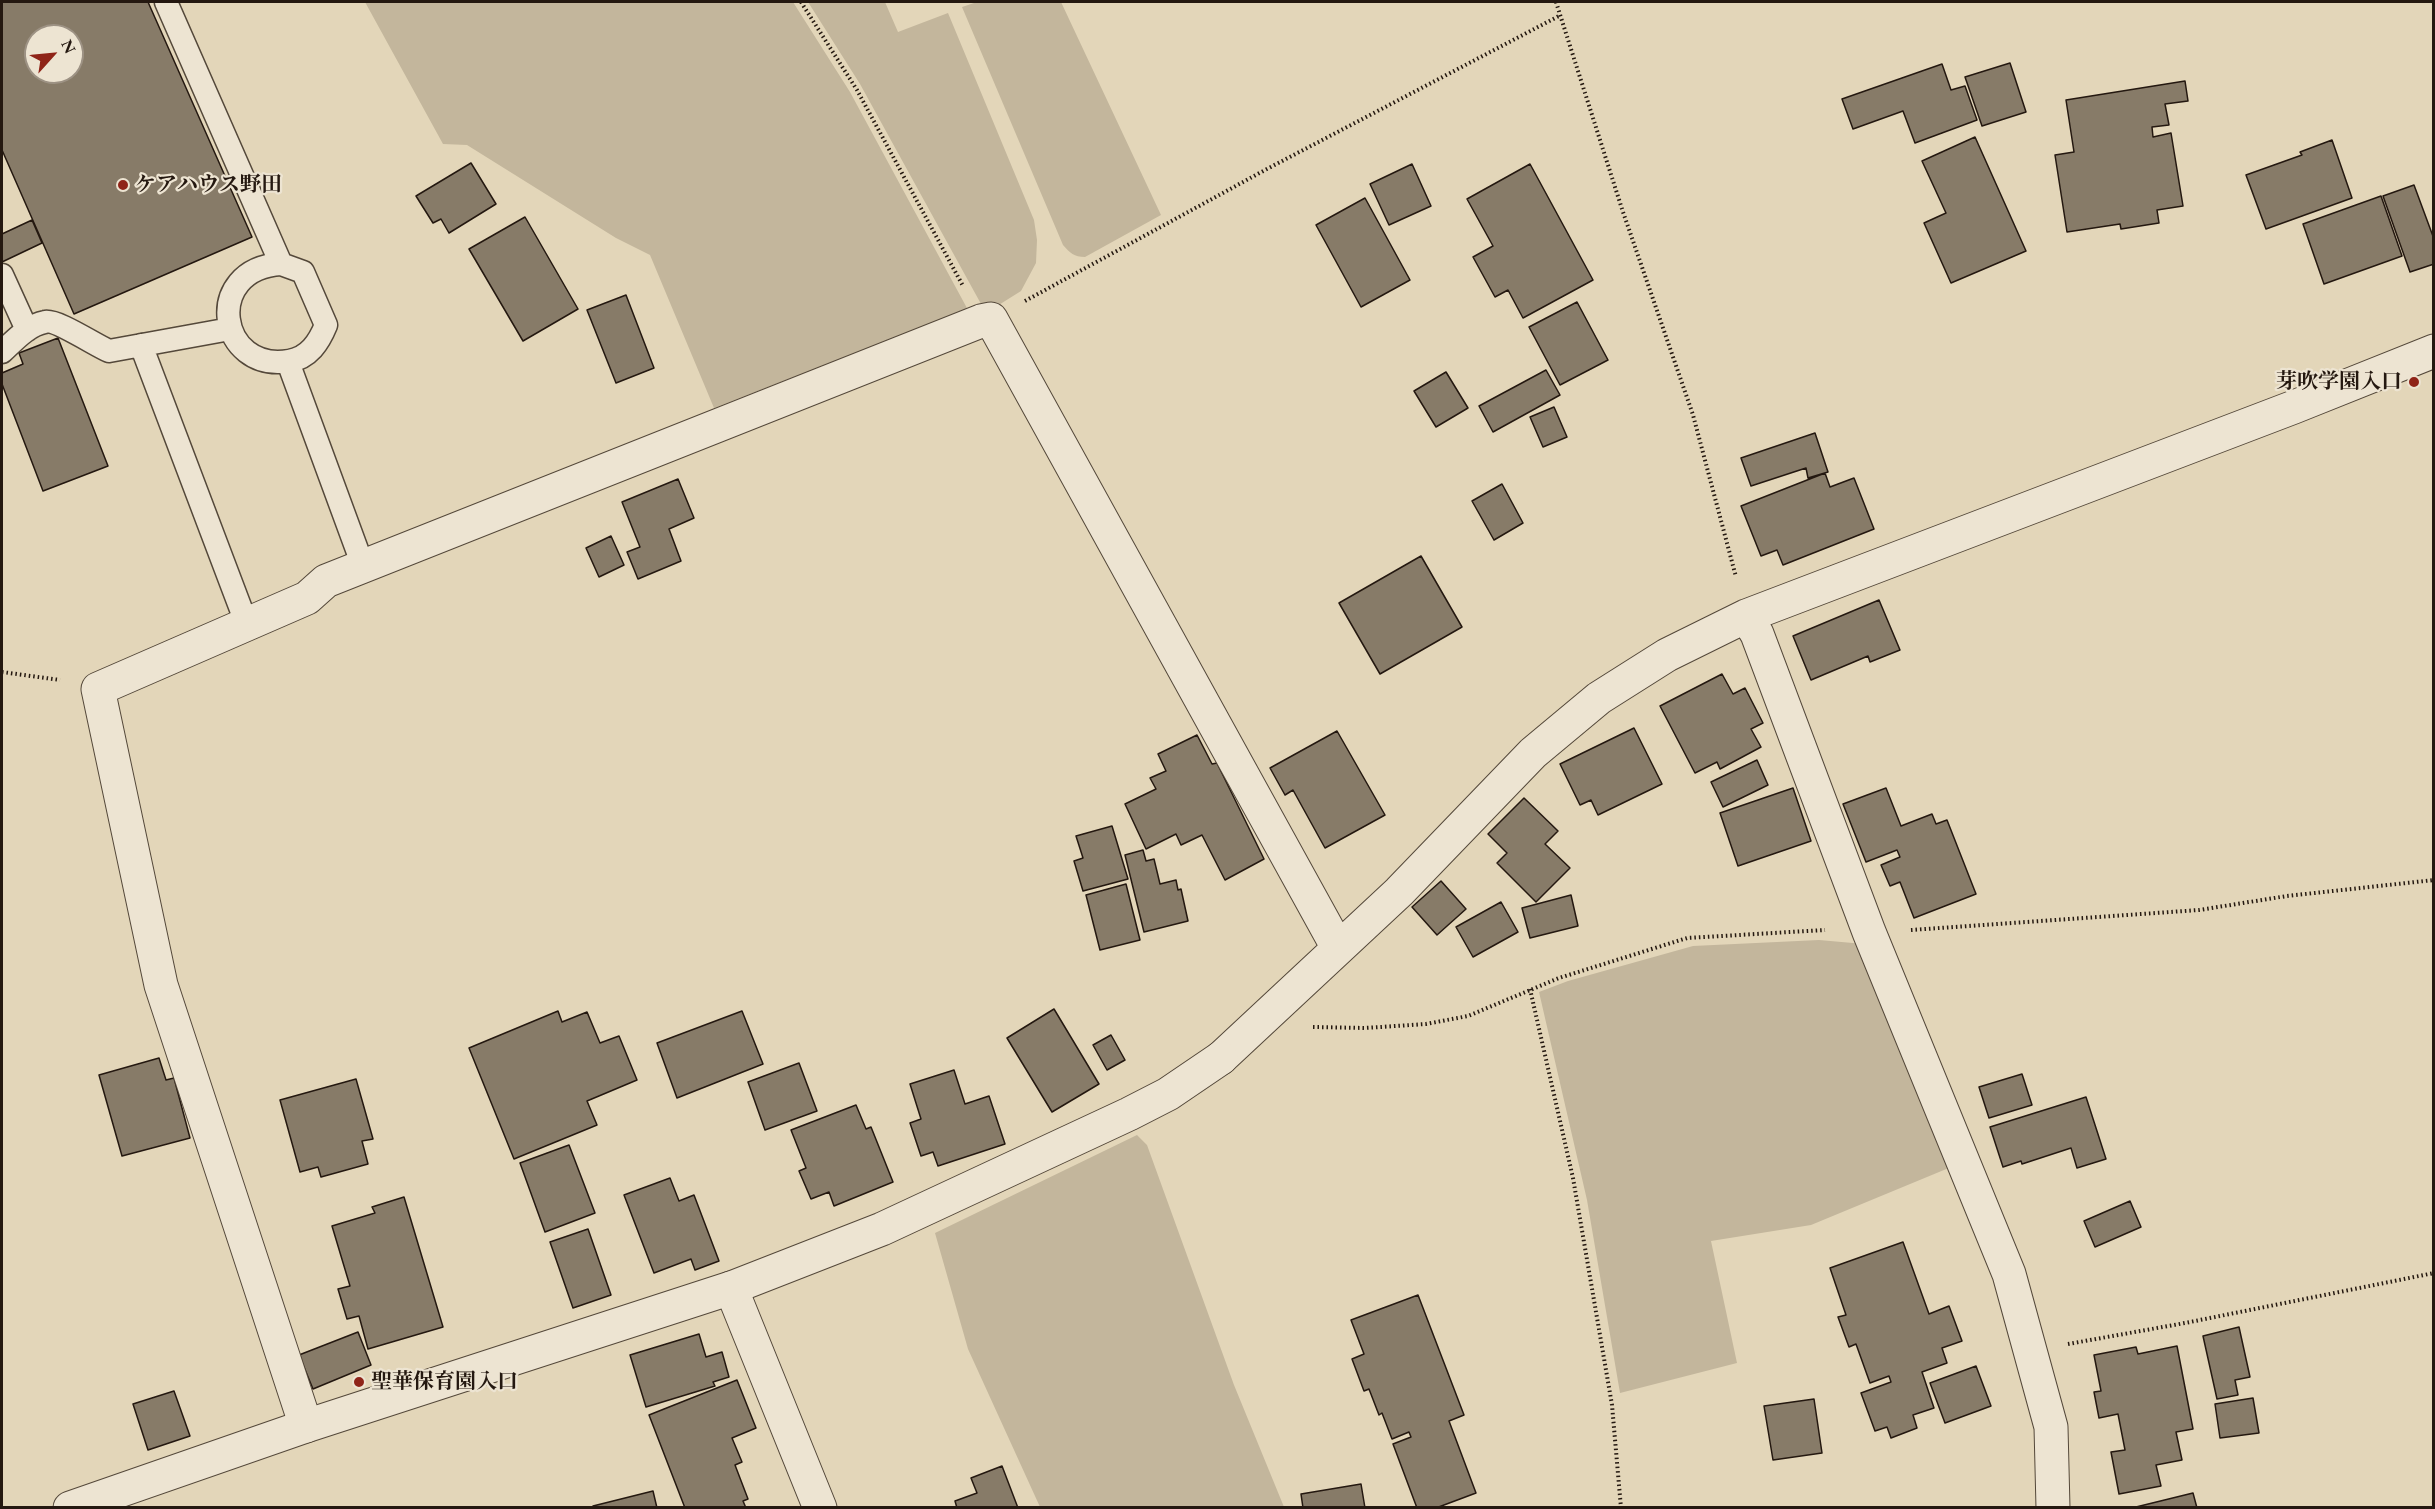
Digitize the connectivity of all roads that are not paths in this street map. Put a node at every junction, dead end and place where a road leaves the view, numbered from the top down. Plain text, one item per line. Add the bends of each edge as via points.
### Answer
1 (166, 2) edge
2 (281, 264) junction
3 (2, 276) edge
4 (231, 329) junction
5 (27, 330) junction
6 (141, 345) junction
7 (2433, 351) edge
8 (2, 352) edge
9 (288, 362) junction
10 (363, 566) junction
11 (1746, 616) junction
12 (248, 625) junction
13 (1338, 948) junction
14 (731, 1288) junction
15 (306, 1426) junction
16 (78, 1506) edge
17 (820, 1508) edge
18 (2053, 1508) edge

1 - 2 lane
2 - 4 lane via 265,265 237,285 230,298
2 - 9 lane via 303,272 326,325 320,341 308,353
3 - 5 lane
4 - 6 lane
4 - 9 lane via 237,343 249,354 262,361
5 - 6 lane via 46,321 109,351
5 - 8 lane
6 - 12 lane
7 - 11 street
9 - 10 lane
10 - 12 street via 326,581 307,598
10 - 13 street via 986,320
11 - 13 street via 1667,656 1599,698 1533,753 1399,892
11 - 18 street via 1757,634 1869,932 2009,1274 2051,1427
12 - 15 street via 98,689 161,985
13 - 14 street via 1221,1058 1168,1094 882,1229
14 - 15 street
14 - 17 street
15 - 16 street

